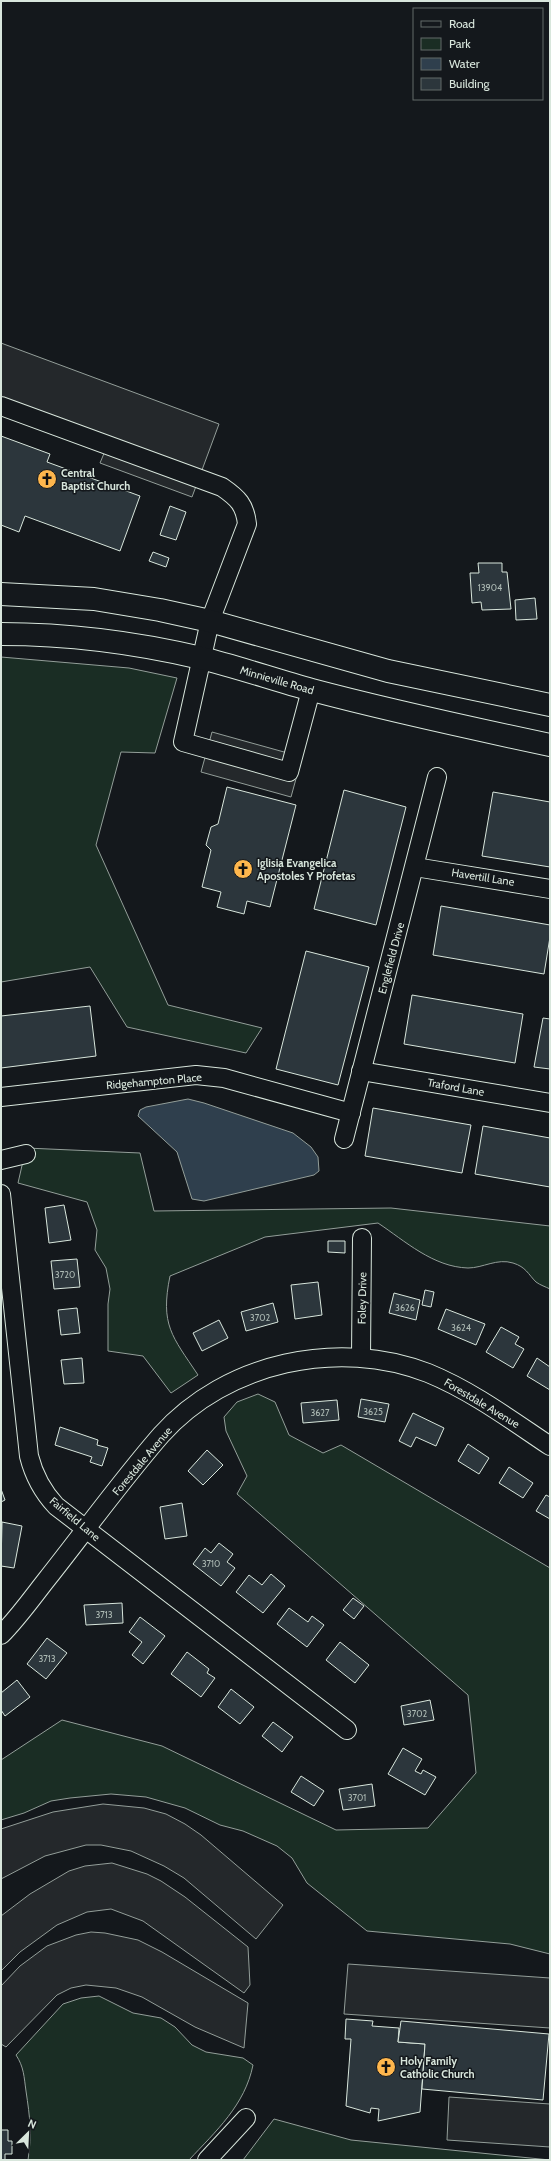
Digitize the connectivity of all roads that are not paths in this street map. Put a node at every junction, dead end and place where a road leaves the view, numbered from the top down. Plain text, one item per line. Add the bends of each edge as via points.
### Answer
1 (1, 406) edge
2 (1, 594) edge
3 (210, 621) junction
4 (1, 634) edge
5 (203, 659) junction
6 (311, 690) junction
7 (550, 705) edge
8 (550, 745) edge
9 (437, 777) dead end
10 (415, 867) junction
11 (550, 889) edge
12 (361, 1071) junction
13 (1, 1098) edge
14 (550, 1103) edge
15 (351, 1113) junction
16 (344, 1139) dead end
17 (26, 1154) dead end
18 (1, 1160) edge
19 (1, 1194) edge
20 (362, 1238) dead end
21 (361, 1357) junction
22 (550, 1446) edge
23 (86, 1530) junction
24 (1, 1635) edge
25 (347, 1730) dead end
26 (246, 2118) dead end
27 (207, 2160) edge

1 - 3 street via 222,487 242,503 247,524
2 - 3 main road via 94,599
3 - 5 street
3 - 7 main road via 388,671
4 - 5 main road, Minnieville Road via 52,634 89,638 136,644
5 - 6 main road, Minnieville Road
5 - 6 street via 183,742 289,772
6 - 8 main road, Minnieville Road via 432,721
9 - 10 street, Englefield Drive
10 - 11 street, Havertill Lane
10 - 12 street, Englefield Drive
12 - 14 street, Traford Lane
12 - 15 street, Englefield Drive
13 - 15 street, Ridgehampton Place via 203,1076 224,1078
15 - 16 street, Englefield Drive
17 - 18 street
19 - 23 street, Fairfield Lane via 30,1463 40,1486 49,1498
20 - 21 street, Foley Drive
21 - 22 street, Forestdale Avenue via 396,1363 452,1383
21 - 23 street, Forestdale Avenue via 312,1358 283,1364 227,1385 202,1400 162,1434
23 - 24 street, Forestdale Avenue
23 - 25 street, Fairfield Lane
26 - 27 street

